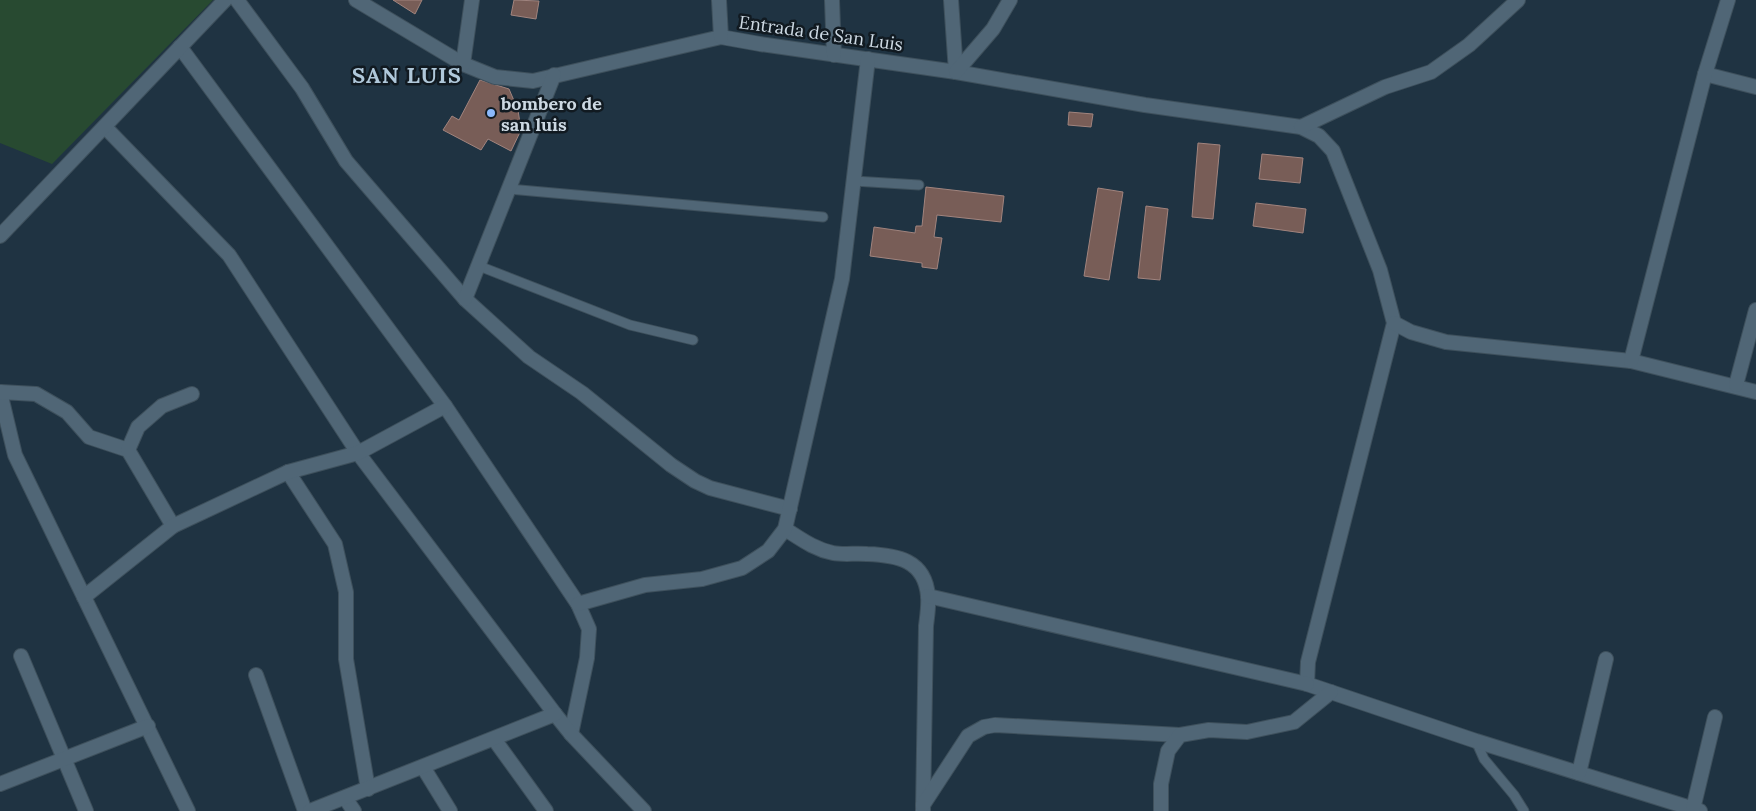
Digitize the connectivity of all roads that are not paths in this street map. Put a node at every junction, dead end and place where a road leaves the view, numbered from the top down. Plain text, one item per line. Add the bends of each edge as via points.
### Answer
1 (225, 0) edge
2 (237, 0) edge
3 (356, 0) edge
4 (472, 0) edge
5 (719, 0) edge
6 (832, 0) edge
7 (950, 0) edge
8 (1010, 0) edge
9 (1518, 0) edge
10 (1728, 0) edge
11 (722, 37) junction
12 (180, 47) junction
13 (834, 55) junction
14 (868, 59) junction
15 (463, 64) junction
16 (956, 72) junction
17 (1705, 74) junction
18 (554, 75) junction
19 (1756, 87) edge
20 (105, 127) junction
21 (1301, 127) junction
22 (854, 181) junction
23 (919, 185) dead end
24 (509, 189) junction
25 (823, 217) dead end
26 (0, 236) edge
27 (479, 266) junction
28 (465, 300) junction
29 (1756, 310) edge
30 (1394, 323) junction
31 (693, 340) dead end
32 (1631, 361) junction
33 (1736, 386) junction
34 (0, 392) edge
35 (1756, 392) edge
36 (192, 394) dead end
37 (445, 406) junction
38 (128, 450) junction
39 (358, 453) junction
40 (288, 472) junction
41 (790, 509) junction
42 (172, 526) junction
43 (785, 529) junction
44 (928, 596) junction
45 (84, 597) junction
46 (578, 604) junction
47 (21, 656) dead end
48 (1606, 659) dead end
49 (256, 675) dead end
50 (1306, 684) junction
51 (1331, 692) junction
52 (555, 714) junction
53 (1715, 717) dead end
54 (148, 726) junction
55 (571, 734) junction
56 (1180, 735) junction
57 (494, 740) junction
58 (1476, 741) junction
59 (63, 760) junction
60 (423, 767) junction
61 (1579, 774) junction
62 (0, 784) edge
63 (368, 788) junction
64 (345, 798) junction
65 (923, 808) edge
66 (1697, 810) edge
67 (86, 811) edge
68 (188, 811) edge
69 (305, 811) edge
70 (310, 811) edge
71 (354, 811) edge
72 (450, 811) edge
73 (546, 811) edge
74 (644, 811) edge
75 (1160, 811) edge
76 (1524, 811) edge

1 - 12 street
2 - 28 street via 302,88 346,161
3 - 15 street, Entrada de San Luis
4 - 15 street
5 - 11 street
6 - 13 street
7 - 16 street
8 - 16 street via 992,29
9 - 21 street via 1469,45 1431,72 1385,87
10 - 17 street
11 - 13 street, Entrada de San Luis
11 - 18 street, Entrada de San Luis
12 - 20 street
12 - 37 street
13 - 14 street, Entrada de San Luis
14 - 16 street, Entrada de San Luis
14 - 22 street
15 - 18 street, Entrada de San Luis via 495,78 533,81
16 - 21 street, Entrada de San Luis via 1145,105
17 - 19 street
17 - 32 street
18 - 24 street
20 - 26 street
20 - 39 street via 229,255
21 - 30 street via 1319,136 1334,151 1380,270
22 - 23 lane
22 - 41 street via 842,280
24 - 25 lane
24 - 27 street
27 - 28 street
27 - 31 lane via 630,325
28 - 41 street via 529,357 582,393 679,470 710,488
29 - 33 street
30 - 32 street via 1411,332 1446,342
30 - 50 street via 1308,662
32 - 33 street
33 - 35 street
34 - 38 street via 36,394 67,412 89,437
34 - 45 street via 15,455
36 - 38 street via 162,406 150,416 138,427
37 - 39 street
37 - 46 street
38 - 42 street
39 - 40 street
39 - 52 street
40 - 42 street
40 - 63 street via 335,544 346,592 346,659
41 - 43 street
42 - 45 street
43 - 44 street via 809,545 834,553 900,556 916,566
43 - 46 street via 768,550 742,568 702,579 645,585
44 - 50 street
44 - 65 street
45 - 54 street
46 - 55 street via 589,629 589,638
47 - 59 street
48 - 61 street
49 - 69 street
50 - 51 street
51 - 56 street via 1294,722 1247,732 1209,730
51 - 58 street
52 - 55 street
52 - 57 street
53 - 66 street
54 - 59 street
54 - 68 street
55 - 74 street
56 - 65 street via 984,727 968,736
56 - 75 street via 1168,751 1161,784
57 - 60 street
57 - 73 street
58 - 61 street
58 - 76 lane via 1484,759
59 - 62 street
59 - 67 street
60 - 63 street
60 - 72 street
61 - 66 street
63 - 64 street
64 - 70 street
64 - 71 street

